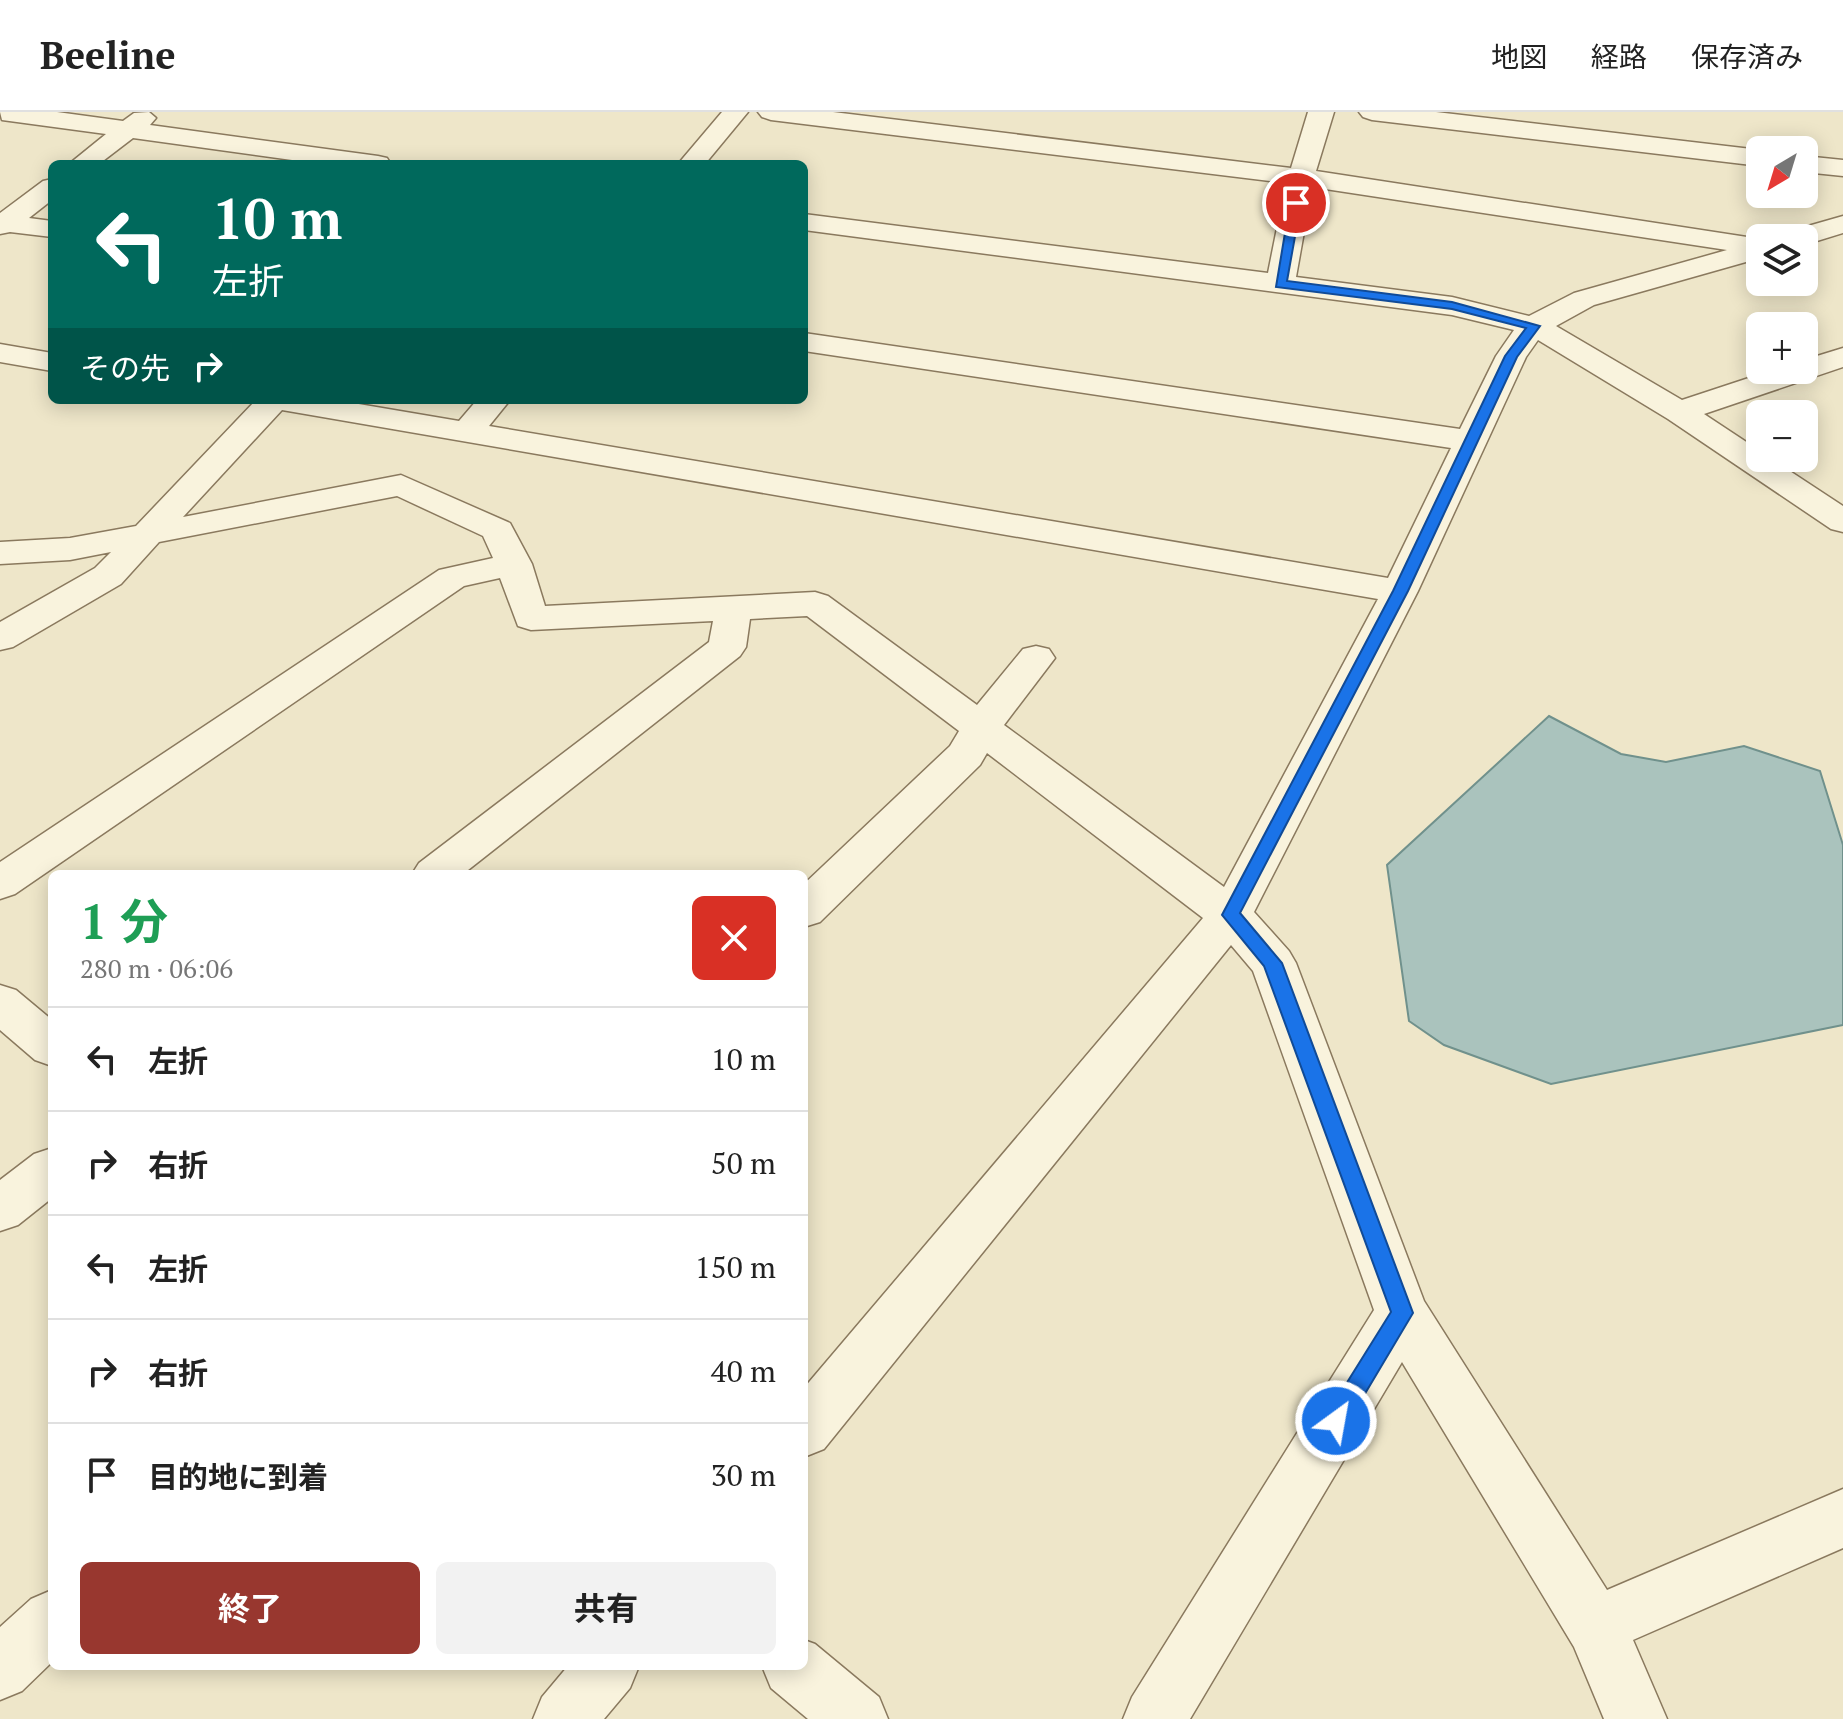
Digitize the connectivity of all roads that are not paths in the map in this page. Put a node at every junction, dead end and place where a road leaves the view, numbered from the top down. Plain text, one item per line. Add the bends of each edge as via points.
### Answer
1 (2, 112) edge
2 (152, 112) edge
3 (735, 112) edge
4 (771, 112) edge
5 (1321, 112) edge
6 (1372, 112) edge
7 (129, 129) junction
8 (1746, 156) edge
9 (87, 160) edge
10 (350, 160) edge
11 (694, 160) edge
12 (1818, 165) edge
13 (1843, 168) edge
14 (1301, 177) junction
15 (48, 190) edge
16 (2, 223) edge
17 (808, 223) edge
18 (1843, 224) edge
19 (48, 229) edge
20 (1818, 232) edge
21 (1746, 246) edge
22 (1746, 252) edge
23 (1280, 284) junction
24 (1533, 326) junction
25 (808, 343) edge
26 (0, 353) edge
27 (1843, 357) edge
28 (48, 361) edge
29 (272, 404) edge
30 (300, 404) edge
31 (491, 404) edge
32 (1679, 412) junction
33 (467, 432) junction
34 (1472, 441) junction
35 (1843, 522) edge
36 (144, 535) junction
37 (0, 553) edge
38 (514, 564) junction
39 (1400, 591) junction
40 (733, 608) junction
41 (0, 638) edge
42 (1036, 658) dead end
43 (980, 728) junction
44 (439, 870) edge
45 (0, 883) edge
46 (808, 906) edge
47 (1231, 915) junction
48 (0, 1003) edge
49 (48, 1044) edge
50 (48, 1172) edge
51 (0, 1209) edge
52 (1402, 1313) junction
53 (808, 1425) edge
54 (1843, 1518) edge
55 (48, 1624) edge
56 (1595, 1626) junction
57 (0, 1669) edge
58 (605, 1670) edge
59 (798, 1670) edge
60 (564, 1719) edge
61 (857, 1719) edge
62 (1154, 1719) edge
63 (1636, 1719) edge

1 - 7 street
2 - 7 street
3 - 11 street
4 - 14 street
5 - 14 street
6 - 8 street
7 - 9 street
7 - 10 street
12 - 13 street
14 - 21 street
14 - 23 street
15 - 16 street
16 - 19 street
17 - 23 street
18 - 20 street
22 - 24 street via 1584,299
23 - 24 street via 1452,306
24 - 32 street
24 - 34 street via 1511,356
25 - 34 street
26 - 28 street
27 - 32 street
29 - 36 street
30 - 33 street
31 - 33 street
32 - 35 street
33 - 39 street
34 - 39 street
36 - 37 street via 70,549
36 - 38 street via 401,485 498,530
36 - 41 street via 108,576
38 - 40 street via 531,618
38 - 45 street via 452,578
39 - 47 street
40 - 43 street via 815,604
40 - 44 street via 727,647
42 - 43 street
43 - 46 street via 966,755
43 - 47 street
47 - 52 street via 1273,963
47 - 53 street
48 - 49 street
50 - 51 street
52 - 56 street
52 - 62 street
54 - 56 street
55 - 57 street
56 - 63 street
58 - 60 street
59 - 61 street

